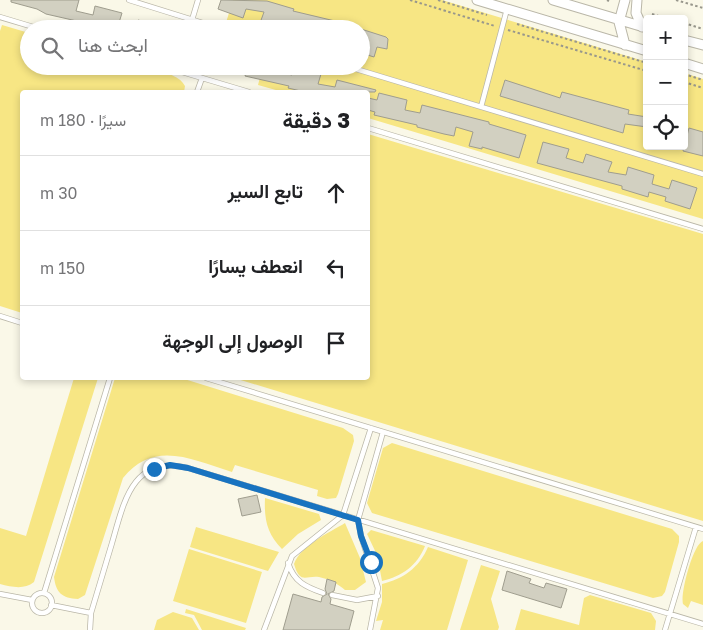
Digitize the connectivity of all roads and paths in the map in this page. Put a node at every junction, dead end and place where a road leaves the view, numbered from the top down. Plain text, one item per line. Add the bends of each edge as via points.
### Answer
1 (130, 0) edge
2 (198, 0) edge
3 (410, 0) edge
4 (438, 0) edge
5 (477, 0) edge
6 (553, 0) edge
7 (625, 0) edge
8 (637, 0) edge
9 (676, 0) edge
10 (703, 8) edge
11 (507, 9) junction
12 (652, 14) dead end
13 (486, 15) dead end
14 (655, 15) edge
15 (0, 17) edge
16 (192, 20) joint
17 (620, 20) junction
18 (20, 23) edge
19 (517, 24) dead end
20 (688, 24) edge
21 (495, 26) dead end
22 (643, 26) edge
23 (643, 28) edge
24 (703, 29) edge
25 (506, 30) dead end
26 (688, 41) edge
27 (625, 45) junction
28 (703, 45) edge
29 (643, 51) edge
30 (643, 62) edge
31 (688, 64) edge
32 (703, 69) edge
33 (643, 70) edge
34 (370, 73) edge
35 (192, 75) edge
36 (688, 75) edge
37 (202, 78) junction
38 (703, 80) edge
39 (688, 83) edge
40 (703, 88) edge
41 (198, 90) edge
42 (242, 90) edge
43 (481, 107) junction
44 (370, 129) edge
45 (703, 174) edge
46 (703, 229) edge
47 (0, 316) edge
48 (20, 322) edge
49 (109, 380) edge
50 (213, 380) edge
51 (371, 428) junction
52 (383, 432) junction
53 (343, 515) junction
54 (358, 520) junction
55 (696, 527) junction
56 (703, 529) edge
57 (288, 563) junction
58 (44, 593) junction
59 (324, 593) dead end
60 (0, 594) edge
61 (332, 595) dead end
62 (378, 596) junction
63 (32, 600) junction
64 (51, 605) junction
65 (90, 613) junction
66 (669, 614) junction
67 (703, 624) edge
68 (90, 630) edge
69 (264, 630) edge
70 (370, 630) edge
71 (665, 630) edge

1 - 16 lane
2 - 16 lane
3 - 21 path
4 - 13 path
5 - 11 street
6 - 17 street
7 - 17 street
8 - 22 street via 636,13
9 - 10 path
11 - 27 street
11 - 43 lane
12 - 14 path
15 - 18 lane
17 - 23 street
17 - 27 street
19 - 30 path
20 - 24 path
25 - 33 path
26 - 28 street
27 - 29 street
31 - 32 street
34 - 43 lane
35 - 37 lane
36 - 38 path
37 - 41 lane
37 - 42 lane
39 - 40 path
43 - 45 lane
44 - 46 lane
47 - 48 lane
49 - 58 lane
50 - 51 lane
51 - 52 lane
51 - 53 lane
52 - 54 lane
52 - 55 lane
53 - 54 lane
53 - 57 lane via 302,547
53 - 65 lane via 188,468 170,465 154,469 139,478 128,492
54 - 62 lane via 375,572
54 - 66 lane
55 - 56 lane
55 - 66 lane
57 - 59 lane via 298,581
57 - 69 lane
58 - 63 lane via 36,594
58 - 64 lane via 50,598
60 - 63 lane
61 - 62 lane via 357,600
62 - 70 lane
63 - 64 lane via 37,612 46,612
64 - 65 lane
65 - 68 lane
66 - 67 lane
66 - 71 lane

